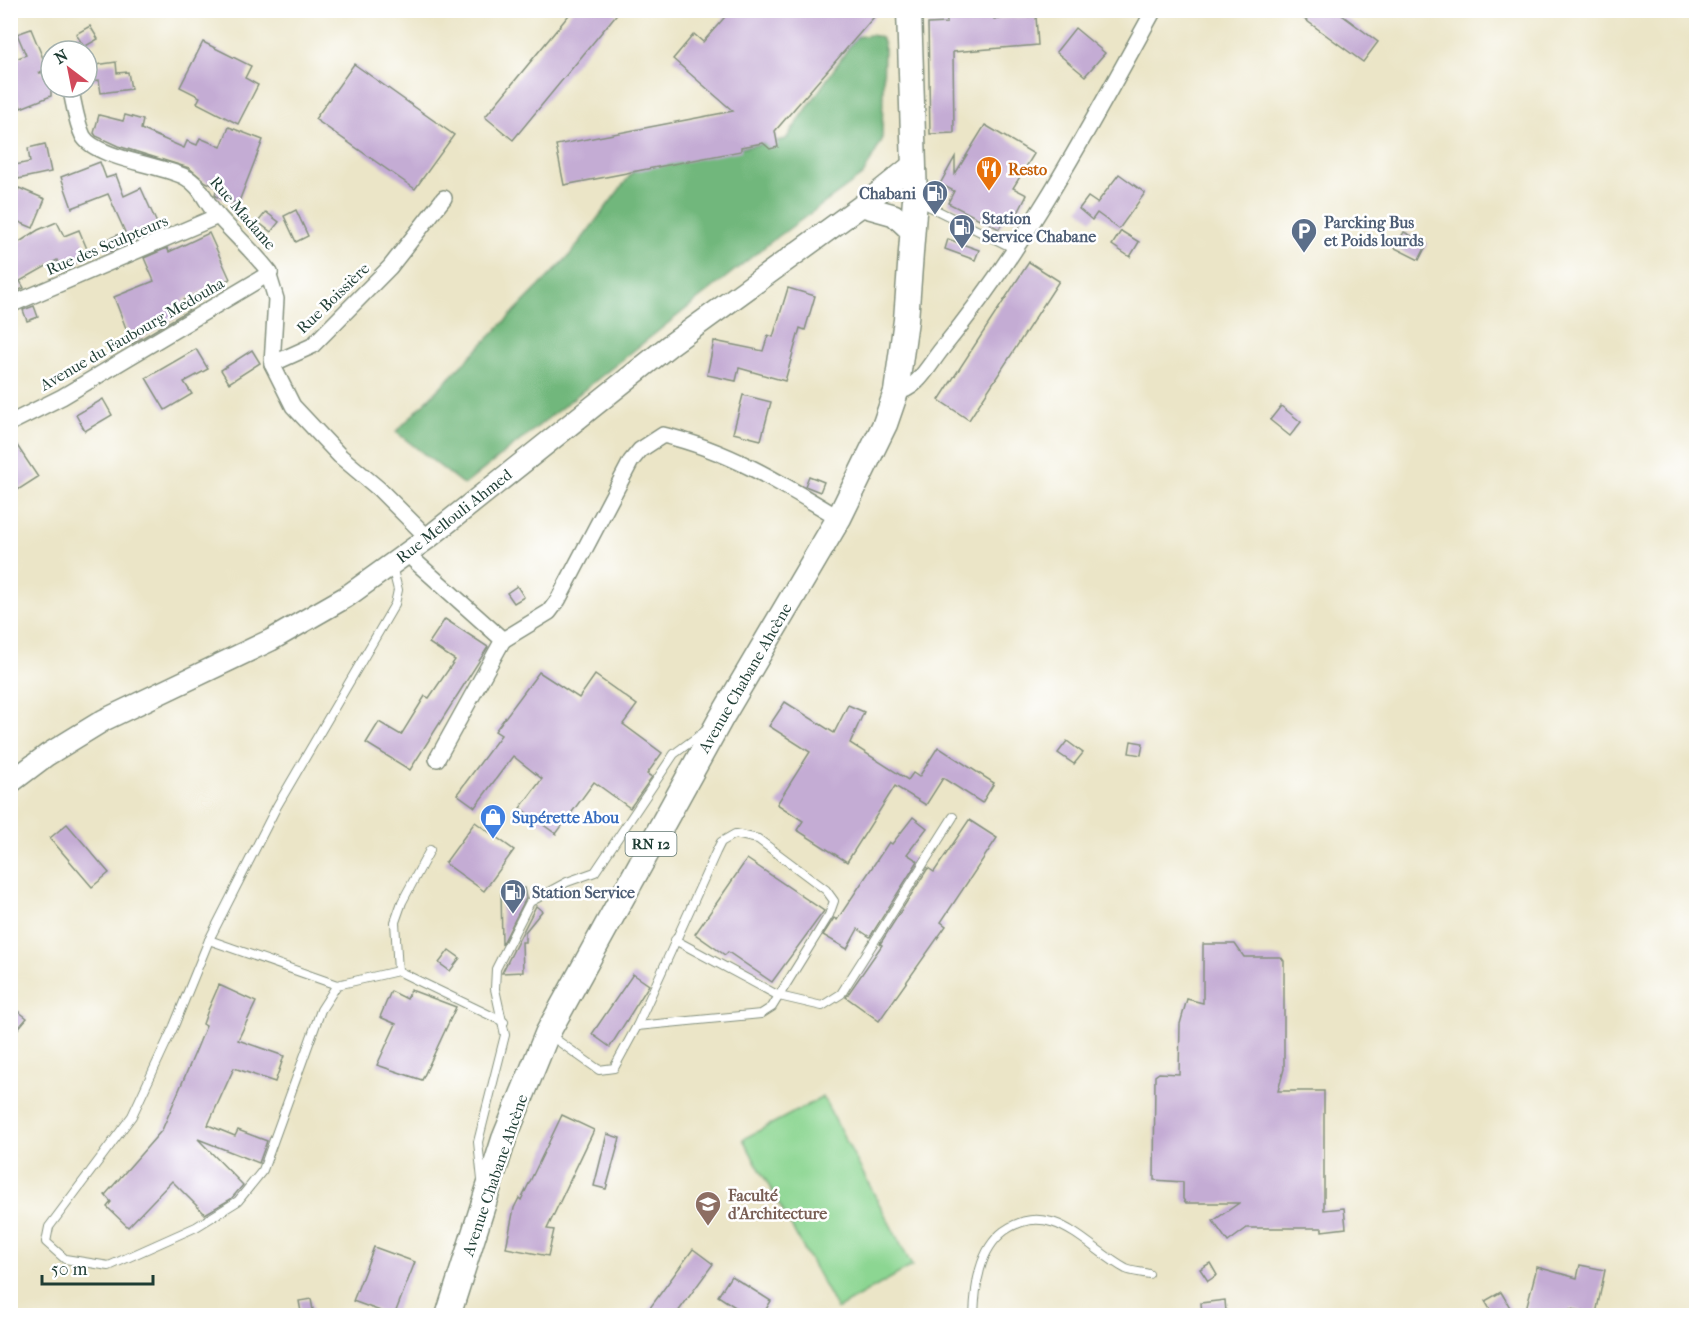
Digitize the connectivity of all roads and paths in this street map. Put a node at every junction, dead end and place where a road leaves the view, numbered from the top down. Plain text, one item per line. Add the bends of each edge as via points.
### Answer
1 (909, 10) edge
2 (1154, 10) edge
3 (73, 99) edge
4 (914, 154) junction
5 (444, 198) dead end
6 (915, 199) junction
7 (866, 203) junction
8 (218, 216) junction
9 (913, 233) junction
10 (1016, 250) junction
11 (270, 273) junction
12 (10, 305) edge
13 (272, 364) junction
14 (896, 392) junction
15 (10, 423) edge
16 (839, 518) junction
17 (428, 538) junction
18 (399, 559) junction
19 (503, 640) junction
20 (720, 720) junction
21 (437, 759) dead end
22 (10, 783) edge
23 (953, 817) dead end
24 (430, 850) dead end
25 (209, 940) junction
26 (675, 940) junction
27 (398, 971) junction
28 (338, 985) junction
29 (779, 996) junction
30 (504, 1022) junction
31 (637, 1026) junction
32 (547, 1034) junction
33 (484, 1200) junction
34 (1149, 1274) dead end
35 (448, 1316) edge
36 (974, 1316) edge

1 - 4 main road, Avenue Chabane Ahcène / RN 12
2 - 10 street
3 - 8 street, Rue Madame via 88,143 185,177 203,193
4 - 6 main road, Avenue Chabane Ahcène / RN 12
4 - 7 street, Rue Mellouli Ahmed
5 - 13 street, Rue Boissière via 390,267 312,346
6 - 7 street
6 - 9 main road, Avenue Chabane Ahcène / RN 12
6 - 10 lane
7 - 9 street via 894,215
7 - 17 street, Rue Mellouli Ahmed via 670,345
8 - 11 street, Rue Madame
8 - 12 street, Rue des Sculpteurs
9 - 14 main road, Avenue Chabane Ahcène / RN 12
10 - 14 street via 910,388
11 - 13 street, Rue Madame via 276,299
11 - 15 street, Avenue du Faubourg Medouha via 62,397
13 - 17 street via 293,406
14 - 16 main road, Avenue Chabane Ahcène / RN 12 via 885,424
16 - 19 street via 738,460 694,442 663,435 631,461 549,612
16 - 20 main road, Avenue Chabane Ahcène / RN 12
17 - 18 street, Rue Mellouli Ahmed
18 - 19 street
18 - 22 street, Rue Mellouli Ahmed via 346,597 271,640 104,720
18 - 25 lane via 395,604 277,806
19 - 21 street
20 - 30 lane via 674,754 595,872 530,902 496,969 495,989
20 - 32 main road, Avenue Chabane Ahcène / RN 12
23 - 29 lane via 841,994 822,1006
24 - 27 lane via 395,922
25 - 28 lane
25 - 28 lane via 132,1116 49,1227 45,1242 65,1259 109,1266 196,1227 237,1201 263,1170 321,1010
26 - 29 lane
26 - 29 lane via 721,842 735,834 758,839 826,890 834,901
26 - 31 lane
27 - 28 lane
27 - 30 lane
29 - 31 lane via 761,1014
30 - 33 lane via 503,1048 478,1142
31 - 32 lane via 614,1068 607,1071 599,1070
32 - 33 main road, Avenue Chabane Ahcène / RN 12
33 - 35 main road, Avenue Chabane Ahcène / RN 12
34 - 36 lane via 1128,1270 1078,1234 1056,1224 1034,1219 1016,1222 994,1239 980,1267

